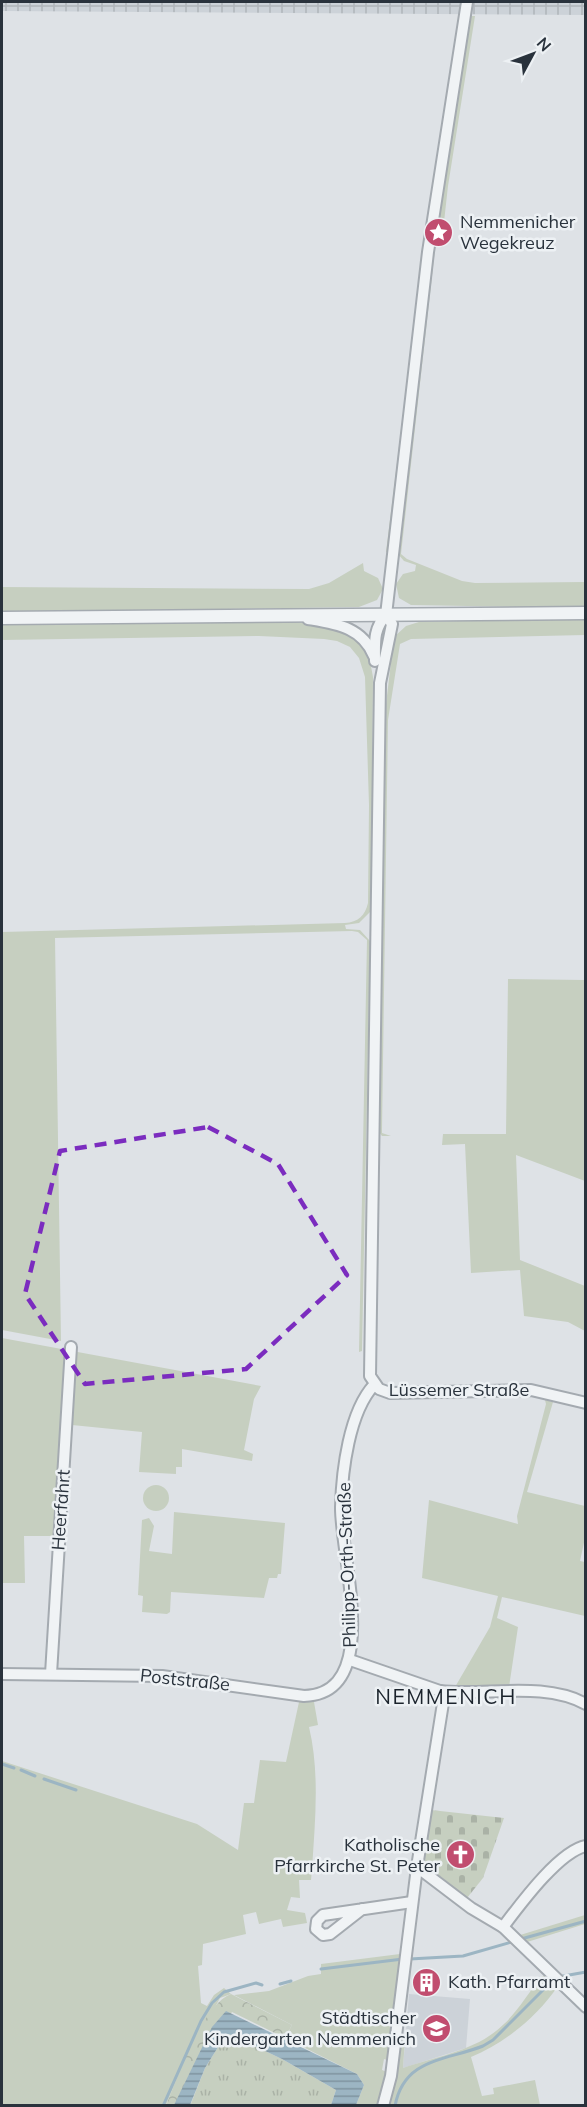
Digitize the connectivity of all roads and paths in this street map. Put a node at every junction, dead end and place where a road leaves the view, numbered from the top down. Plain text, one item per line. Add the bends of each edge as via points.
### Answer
1 (466, 5) edge
2 (585, 613) edge
3 (291, 615) junction
4 (386, 615) junction
5 (2, 618) edge
6 (375, 661) junction
7 (380, 683) junction
8 (71, 1347) dead end
9 (374, 1385) junction
10 (585, 1403) edge
11 (350, 1660) junction
12 (2, 1674) edge
13 (51, 1674) junction
14 (440, 1691) junction
15 (585, 1704) edge
16 (585, 1846) edge
17 (417, 1867) junction
18 (412, 1902) junction
19 (362, 1910) dead end
20 (503, 1927) junction
21 (585, 2007) edge
22 (383, 2106) edge

1 - 4 street via 428,252
2 - 4 street
3 - 4 street
3 - 5 street
3 - 6 street via 352,630 368,644
4 - 6 street via 375,634
4 - 7 street via 392,624
6 - 7 street
7 - 9 street, Lüssemer Straße via 368,1364
8 - 13 street, Heerfahrt
9 - 10 street, Lüssemer Straße via 384,1392 398,1394 531,1390
9 - 11 street, Philipp-Orth-Straße via 360,1405 344,1461 341,1509 350,1587
11 - 13 street, Poststraße via 338,1683 323,1693 308,1696 180,1677
11 - 14 street, Philipp-Orth-Straße
12 - 13 street, Poststraße
14 - 15 street, Philipp-Orth-Straße via 545,1691
14 - 17 street via 443,1708
16 - 20 street via 572,1852 541,1880
17 - 18 street
17 - 20 street
18 - 19 street
18 - 22 street via 391,2076
20 - 21 street

